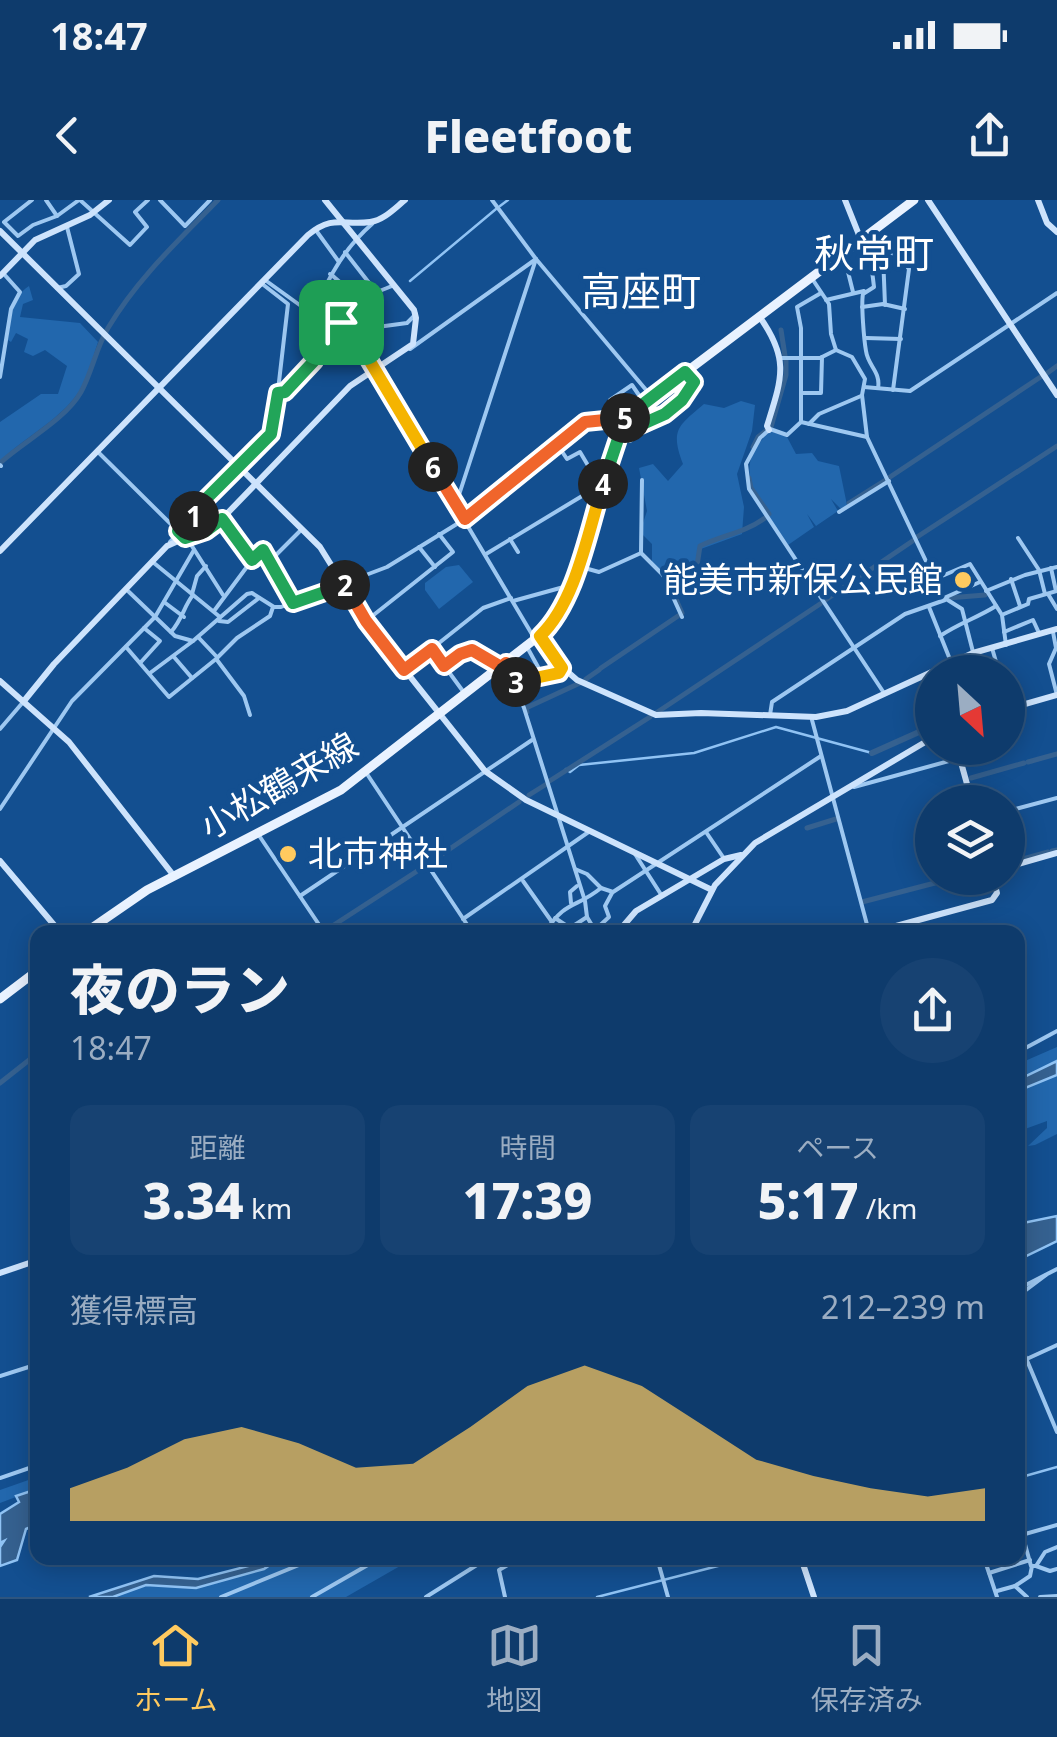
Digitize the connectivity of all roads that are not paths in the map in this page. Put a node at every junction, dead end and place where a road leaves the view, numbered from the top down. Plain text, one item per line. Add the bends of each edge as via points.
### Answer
1 (32, 200) edge
2 (46, 200) edge
3 (80, 200) edge
4 (109, 200) edge
5 (148, 200) edge
6 (160, 200) edge
7 (210, 200) edge
8 (325, 200) edge
9 (405, 200) edge
10 (492, 200) edge
11 (844, 200) edge
12 (914, 200) edge
13 (928, 200) edge
14 (1038, 200) edge
15 (94, 212) junction
16 (57, 216) junction
17 (340, 220) junction
18 (376, 220) junction
19 (67, 225) junction
20 (315, 230) junction
21 (0, 232) edge
22 (1057, 232) edge
23 (355, 238) junction
24 (862, 240) junction
25 (345, 252) junction
26 (21, 254) junction
27 (870, 254) junction
28 (883, 254) junction
29 (840, 256) junction
30 (536, 258) junction
31 (338, 262) junction
32 (2, 274) edge
33 (330, 274) junction
34 (811, 277) junction
35 (263, 281) junction
36 (394, 285) junction
37 (57, 288) junction
38 (868, 290) junction
39 (377, 292) junction
40 (853, 292) junction
41 (821, 293) junction
42 (1057, 293) edge
43 (322, 294) junction
44 (826, 300) junction
45 (360, 305) junction
46 (885, 305) junction
47 (862, 307) junction
48 (313, 308) junction
49 (905, 309) junction
50 (344, 313) junction
51 (416, 314) junction
52 (0, 316) edge
53 (759, 316) junction
54 (9, 320) junction
55 (339, 323) junction
56 (407, 323) junction
57 (1010, 323) junction
58 (370, 328) junction
59 (350, 331) junction
60 (415, 335) junction
61 (866, 338) junction
62 (901, 339) junction
63 (406, 350) junction
64 (836, 350) junction
65 (822, 357) junction
66 (781, 358) junction
67 (801, 358) junction
68 (374, 369) junction
69 (685, 372) junction
70 (0, 377) edge
71 (694, 382) junction
72 (670, 383) junction
73 (864, 387) junction
74 (158, 388) junction
75 (878, 388) junction
76 (700, 389) dead end
77 (893, 390) junction
78 (278, 393) junction
79 (801, 394) junction
80 (1057, 394) edge
81 (862, 395) junction
82 (653, 398) junction
83 (610, 400) dead end
84 (681, 400) junction
85 (656, 418) junction
86 (626, 419) junction
87 (801, 422) junction
88 (809, 424) junction
89 (638, 426) junction
90 (769, 430) junction
91 (867, 437) junction
92 (557, 444) junction
93 (98, 452) junction
94 (239, 468) junction
95 (642, 480) dead end
96 (888, 481) junction
97 (256, 484) junction
98 (601, 484) junction
99 (204, 501) junction
100 (456, 504) junction
101 (839, 512) dead end
102 (222, 519) junction
103 (465, 519) junction
104 (302, 529) junction
105 (178, 531) junction
106 (439, 534) junction
107 (185, 538) junction
108 (1018, 538) dead end
109 (510, 539) junction
110 (168, 546) junction
111 (419, 547) junction
112 (194, 550) junction
113 (0, 551) edge
114 (518, 552) dead end
115 (486, 554) junction
116 (642, 554) junction
117 (252, 560) junction
118 (153, 561) junction
119 (270, 561) junction
120 (206, 566) junction
121 (576, 566) junction
122 (435, 567) junction
123 (1054, 567) edge
124 (1039, 570) junction
125 (935, 579) junction
126 (1011, 580) junction
127 (175, 582) junction
128 (980, 582) junction
129 (344, 584) junction
130 (571, 585) junction
131 (126, 589) junction
132 (228, 590) junction
133 (1056, 591) edge
134 (985, 592) junction
135 (192, 594) junction
136 (1046, 594) junction
137 (223, 596) junction
138 (259, 598) junction
139 (945, 599) junction
140 (238, 600) junction
141 (512, 600) junction
142 (164, 602) junction
143 (293, 603) junction
144 (928, 606) junction
145 (996, 606) junction
146 (1020, 606) junction
147 (274, 608) junction
148 (1057, 610) edge
149 (214, 611) junction
150 (1002, 615) junction
151 (184, 616) junction
152 (682, 617) dead end
153 (155, 618) junction
154 (220, 618) junction
155 (965, 619) junction
156 (366, 621) junction
157 (144, 628) junction
158 (1055, 630) edge
159 (170, 632) junction
160 (1004, 632) junction
161 (1040, 634) junction
162 (940, 636) junction
163 (196, 640) junction
164 (534, 641) junction
165 (1006, 646) junction
166 (126, 647) junction
167 (854, 648) junction
168 (992, 648) junction
169 (432, 649) junction
170 (973, 653) junction
171 (947, 655) edge
172 (968, 655) edge
173 (994, 655) edge
174 (174, 657) junction
175 (217, 658) junction
176 (142, 662) junction
177 (503, 665) junction
178 (444, 666) junction
179 (562, 668) junction
180 (404, 670) junction
181 (150, 673) junction
182 (543, 676) junction
183 (192, 678) junction
184 (915, 679) edge
185 (0, 680) edge
186 (514, 682) junction
187 (884, 693) junction
188 (465, 694) junction
189 (1057, 695) edge
190 (24, 701) junction
191 (1025, 702) edge
192 (250, 714) dead end
193 (439, 715) junction
194 (770, 715) junction
195 (812, 717) junction
196 (54, 727) junction
197 (0, 728) edge
198 (533, 739) junction
199 (915, 748) edge
200 (821, 756) junction
201 (932, 765) edge
202 (366, 771) junction
203 (485, 771) junction
204 (849, 786) junction
205 (832, 796) junction
206 (1057, 798) edge
207 (1025, 806) edge
208 (0, 809) edge
209 (558, 816) junction
210 (402, 827) junction
211 (590, 831) junction
212 (706, 832) junction
213 (258, 834) junction
214 (568, 846) junction
215 (633, 852) junction
216 (1057, 853) edge
217 (741, 855) junction
218 (724, 859) junction
219 (0, 861) edge
220 (1025, 862) edge
221 (658, 864) junction
222 (575, 869) junction
223 (646, 873) junction
224 (174, 876) junction
225 (522, 880) junction
226 (689, 880) junction
227 (578, 884) junction
228 (601, 888) junction
229 (712, 890) junction
230 (612, 893) junction
231 (996, 895) edge
232 (300, 896) junction
233 (662, 896) junction
234 (586, 901) junction
235 (571, 903) junction
236 (587, 917) junction
237 (462, 919) junction
238 (554, 920) junction
239 (54, 925) edge
240 (96, 925) edge
241 (319, 925) edge
242 (467, 925) edge
243 (550, 925) edge
244 (562, 925) edge
245 (577, 925) edge
246 (591, 925) edge
247 (602, 925) edge
248 (624, 925) edge
249 (694, 925) edge
250 (869, 925) edge
251 (897, 925) edge
252 (30, 976) edge
253 (0, 999) edge
254 (1057, 1031) edge
255 (1025, 1048) edge
256 (30, 1263) edge
257 (1057, 1269) edge
258 (0, 1272) edge
259 (1047, 1274) junction
260 (1025, 1285) edge
261 (1025, 1291) edge
262 (1057, 1345) edge
263 (1026, 1359) joint
264 (30, 1367) edge
265 (0, 1376) edge
266 (1057, 1432) edge
267 (30, 1468) edge
268 (0, 1478) edge
269 (1057, 1525) edge
270 (1025, 1535) edge
271 (1057, 1547) edge
272 (1025, 1548) edge
273 (1032, 1564) junction
274 (299, 1565) edge
275 (368, 1565) edge
276 (477, 1565) edge
277 (508, 1565) edge
278 (659, 1565) edge
279 (803, 1565) edge
280 (986, 1565) edge
281 (1057, 1570) edge
282 (989, 1573) junction
283 (1015, 1586) junction
284 (997, 1594) edge
285 (1057, 1596) edge
286 (221, 1597) edge
287 (312, 1597) edge
288 (426, 1597) edge
289 (505, 1597) edge
290 (668, 1597) edge
291 (814, 1597) edge
292 (1027, 1597) edge
293 (1040, 1597) edge

1 - 16 street via 4,222 18,236
2 - 16 street
3 - 15 street
3 - 16 street
4 - 15 street
5 - 15 street via 135,212 147,227 130,246
6 - 7 street via 184,226
8 - 17 street
9 - 18 street
10 - 30 street
11 - 24 street
12 - 24 main road
13 - 57 street
14 - 22 street
15 - 19 street
17 - 18 street
17 - 20 street
17 - 23 street
18 - 23 street
19 - 26 street via 39,236
19 - 37 street via 79,274
20 - 31 street
20 - 35 street
21 - 26 street
23 - 25 street
23 - 36 street
24 - 27 street
24 - 29 main road
25 - 31 street
25 - 39 street
26 - 32 street
26 - 37 street
27 - 28 street
27 - 38 street via 874,288
28 - 46 street
28 - 49 street via 898,253 910,269
29 - 34 main road
29 - 40 street
30 - 63 street
30 - 82 street
30 - 100 street
31 - 33 street
32 - 54 street via 20,292
33 - 43 street
33 - 45 street
34 - 41 street
34 - 53 main road
35 - 48 street via 308,311
35 - 74 street
35 - 78 street via 288,304
36 - 39 street
36 - 51 street
37 - 74 street
38 - 40 street
38 - 47 street
39 - 45 street
40 - 44 street
41 - 44 street
41 - 67 street via 797,307
42 - 57 street
43 - 48 street
43 - 50 street
44 - 64 street
45 - 50 street
45 - 58 street via 370,311
46 - 47 street
46 - 49 street
47 - 61 street
48 - 55 street
49 - 62 street
50 - 55 street
51 - 56 street
51 - 60 street
52 - 54 street
53 - 66 street
53 - 69 main road
54 - 70 street
55 - 59 street
55 - 78 street via 319,340 314,361
56 - 58 street
56 - 60 street
57 - 77 street via 910,391
57 - 80 street
58 - 59 street
59 - 68 street
60 - 63 street
61 - 62 street
61 - 75 street
62 - 77 street
63 - 68 street
64 - 65 street
64 - 73 street via 860,365
65 - 67 street
65 - 79 street via 821,393
66 - 67 street
66 - 90 street
67 - 79 street
68 - 97 street
68 - 100 street
69 - 71 street
69 - 72 main road
71 - 76 street
71 - 84 street
72 - 82 main road
72 - 84 street
73 - 75 street
73 - 81 street
74 - 93 street
74 - 94 street
75 - 77 street
78 - 94 street via 271,434
79 - 87 street
81 - 88 street
81 - 91 street
82 - 83 street via 632,385
82 - 85 street
82 - 86 main road
84 - 85 street
85 - 89 street
86 - 89 street
86 - 89 street via 630,441
86 - 92 street via 585,422
86 - 98 main road, 小松鶴来線
87 - 88 street
87 - 90 street via 787,435
88 - 91 street
90 - 167 street via 746,464 749,489
91 - 96 street
92 - 98 street via 567,459 580,452
92 - 103 street
93 - 105 street
93 - 113 street
94 - 97 street
94 - 99 street
95 - 116 street
96 - 101 street
96 - 125 street
97 - 102 street
97 - 104 street
98 - 109 street
98 - 121 main road, 小松鶴来線
99 - 102 street
99 - 105 street
100 - 103 street
102 - 107 street
102 - 117 street
103 - 106 street
103 - 115 street
104 - 119 street
104 - 129 street
105 - 107 street
105 - 110 street
106 - 111 street
106 - 122 street via 453,552
107 - 110 street
107 - 112 street
108 - 124 street
109 - 114 street
109 - 115 street
110 - 118 street
111 - 122 street
111 - 129 street
112 - 120 street
112 - 127 street
115 - 141 street
116 - 121 street via 599,572
116 - 152 street via 663,575
117 - 119 street via 263,550
117 - 132 street
118 - 127 street
118 - 131 street
119 - 143 street
120 - 135 street
120 - 137 street
121 - 130 main road, 小松鶴来線
122 - 156 street
123 - 124 street
123 - 133 street
124 - 126 street
124 - 136 street
125 - 128 street via 970,564
125 - 139 street
126 - 134 street
126 - 146 street
127 - 135 street
127 - 142 street
128 - 134 street
128 - 139 street
129 - 143 street
129 - 156 street
130 - 141 street
130 - 164 main road, 小松鶴来線 via 556,619
131 - 153 street
131 - 190 street
132 - 137 street
132 - 140 street
133 - 136 street
134 - 145 street
135 - 149 street
135 - 151 street
136 - 146 street
136 - 148 street
137 - 149 street
138 - 140 street via 252,593
138 - 147 street
138 - 154 street via 228,622
139 - 144 street
139 - 155 street
140 - 154 street
141 - 164 street
141 - 169 street via 482,608
142 - 151 street
142 - 153 street
143 - 147 street
144 - 162 street
144 - 167 street
145 - 150 street
145 - 155 street
146 - 150 street
147 - 175 street
149 - 154 street
150 - 160 street
151 - 159 street
153 - 157 street
153 - 159 street
154 - 163 street
155 - 162 street
155 - 170 street
156 - 180 street
157 - 166 street
157 - 176 street via 160,641
158 - 161 street
158 - 189 street via 1049,664
159 - 163 street
160 - 161 street via 1034,620
160 - 165 street
161 - 165 street
162 - 171 street
163 - 174 street
163 - 175 street
164 - 177 main road, 小松鶴来線
164 - 179 street
164 - 182 street
165 - 168 street
166 - 176 street
166 - 196 street
167 - 187 street
167 - 194 street via 772,702
168 - 170 street
168 - 173 street
169 - 178 street
169 - 180 street
170 - 172 street
174 - 181 street
174 - 183 street
175 - 183 street
175 - 192 street
176 - 181 street
177 - 178 street via 472,650
177 - 186 street
177 - 188 main road, 小松鶴来線
178 - 188 street
179 - 182 street
179 - 194 street via 653,714
180 - 193 street
181 - 183 street via 169,696
182 - 186 street
184 - 187 street
185 - 190 street
186 - 198 street
187 - 195 street
188 - 193 main road, 小松鶴来線
189 - 191 street
190 - 196 street
190 - 197 street
193 - 202 main road, 小松鶴来線
193 - 203 street
194 - 195 street
195 - 200 street
196 - 208 street
196 - 224 street
198 - 203 street
198 - 209 street
199 - 204 street
200 - 205 street
200 - 212 street
201 - 204 street
202 - 210 street
202 - 213 main road, 小松鶴来線
203 - 209 street
203 - 210 street
204 - 205 street
205 - 217 street
205 - 250 street
206 - 207 street
209 - 211 street
209 - 214 street
210 - 232 street
210 - 237 street
211 - 214 street
211 - 215 street
212 - 218 street
212 - 221 street
213 - 224 main road, 小松鶴来線
213 - 232 street
214 - 222 street
214 - 225 street
215 - 221 street
215 - 223 street
216 - 220 street
217 - 218 street
217 - 229 street
218 - 226 street
219 - 239 street
221 - 223 street
221 - 226 street
222 - 227 street
222 - 228 street
223 - 230 street
223 - 233 street
224 - 240 main road, 小松鶴来線
225 - 237 street
225 - 238 street
226 - 229 street
226 - 233 street
227 - 234 street
227 - 235 street
228 - 230 street
228 - 234 street
229 - 249 street
230 - 247 street via 610,917
231 - 251 street
232 - 241 street
233 - 248 street
234 - 235 street
234 - 236 street
235 - 238 street
236 - 245 street
236 - 246 street
237 - 242 street
238 - 243 street
238 - 244 street
252 - 253 main road
254 - 255 street
256 - 258 street
257 - 259 street
259 - 260 street
259 - 261 street
262 - 263 street
263 - 266 street
264 - 265 street
267 - 268 street
269 - 270 street
271 - 273 street
272 - 273 street
273 - 281 street
273 - 282 street
273 - 283 street via 1030,1576
274 - 286 street
275 - 287 street
276 - 288 street
277 - 289 street via 499,1570
278 - 290 street
279 - 291 street
280 - 282 street
282 - 284 street
283 - 284 street
283 - 292 street
285 - 293 street

